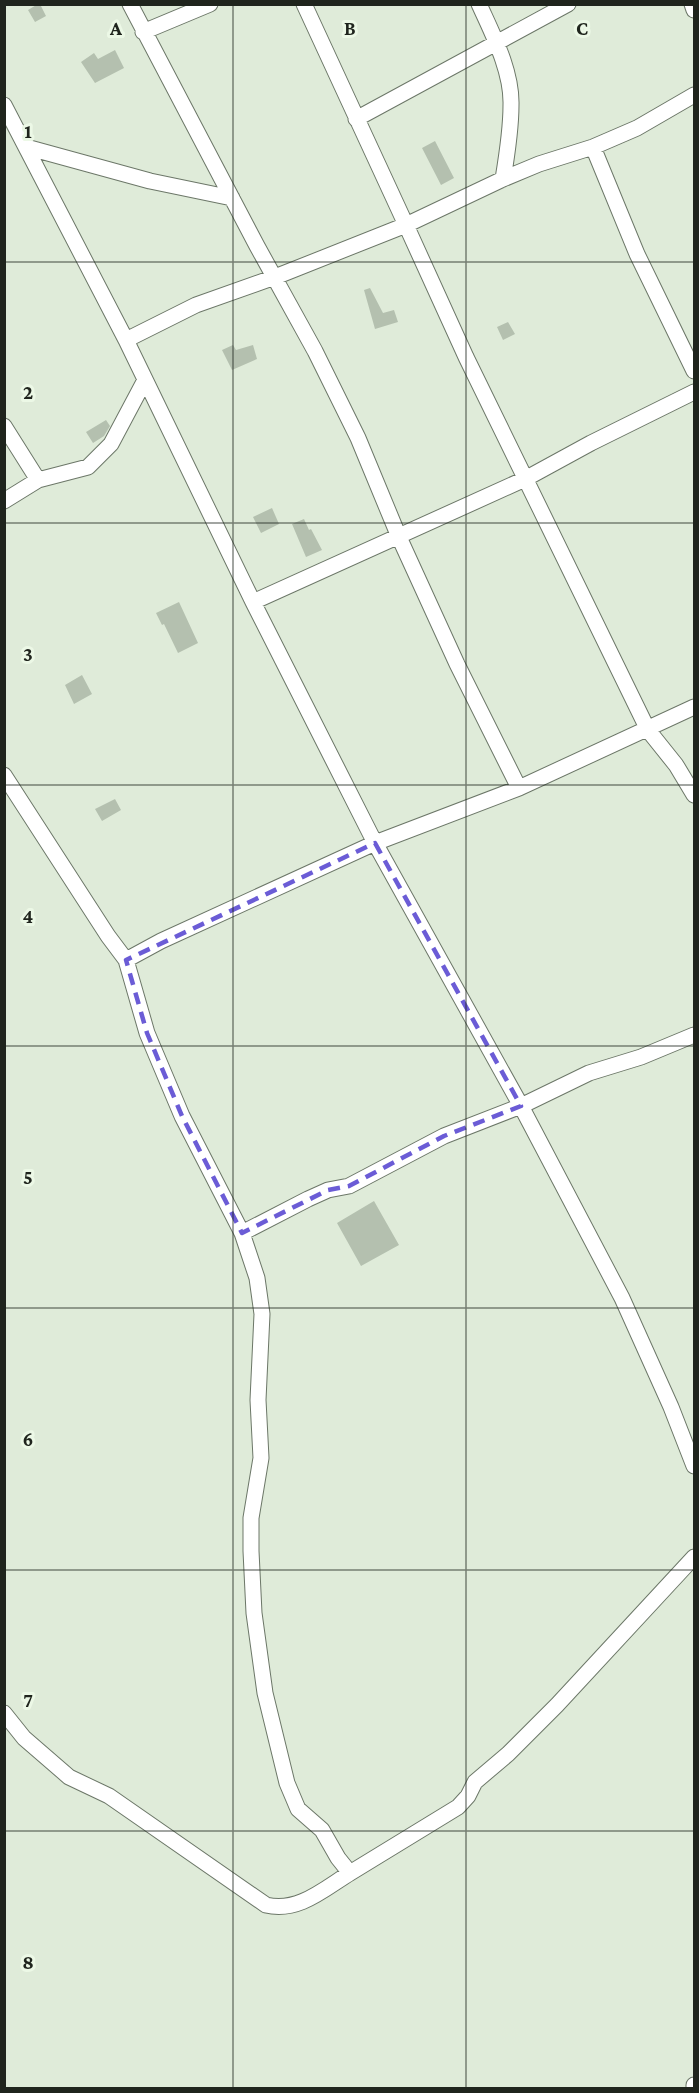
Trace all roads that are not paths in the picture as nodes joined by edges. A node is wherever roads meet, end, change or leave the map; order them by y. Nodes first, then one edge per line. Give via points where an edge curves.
1 (130, 4) edge
2 (210, 4) edge
3 (304, 4) edge
4 (479, 4) edge
5 (568, 4) edge
6 (692, 4) edge
7 (694, 10) edge
8 (143, 32) junction
9 (496, 43) junction
10 (694, 95) edge
11 (4, 105) edge
12 (356, 120) junction
13 (9, 125) edge
14 (26, 147) junction
15 (593, 147) junction
16 (503, 179) junction
17 (232, 198) junction
18 (406, 225) junction
19 (275, 277) junction
20 (126, 340) junction
21 (694, 371) edge
22 (146, 380) junction
23 (694, 392) edge
24 (4, 426) edge
25 (525, 479) junction
26 (38, 480) junction
27 (4, 501) edge
28 (399, 537) junction
29 (253, 602) junction
30 (694, 707) edge
31 (648, 730) junction
32 (4, 775) edge
33 (519, 788) junction
34 (694, 795) edge
35 (375, 843) junction
36 (126, 960) junction
37 (694, 1035) edge
38 (521, 1106) junction
39 (242, 1233) junction
40 (694, 1466) edge
41 (694, 1557) edge
42 (4, 1713) edge
43 (350, 1874) junction

1 - 8 street
2 - 8 street
3 - 12 street
4 - 9 street
5 - 9 street
6 - 7 street
8 - 17 street
9 - 12 street
9 - 16 street via 512,104
10 - 15 street via 638,128
11 - 13 street
12 - 18 street
13 - 14 street
14 - 17 street via 150,181
14 - 20 street
15 - 16 street
15 - 21 street via 637,254
16 - 18 street
17 - 19 street
18 - 19 street
18 - 25 street
19 - 20 street via 196,305
19 - 28 street via 358,438
20 - 22 street
22 - 26 street via 111,444 88,467
22 - 29 street
23 - 25 street
24 - 26 street
25 - 28 street
25 - 31 street
26 - 27 street
28 - 29 street
28 - 33 street
29 - 35 street
30 - 31 street
31 - 33 street
31 - 34 street
32 - 36 street
33 - 35 street
35 - 36 street
35 - 38 street
36 - 39 street via 147,1033 182,1116
37 - 38 street via 641,1057 589,1072
38 - 39 street via 444,1136 349,1186 308,1198
38 - 40 street via 622,1298
39 - 43 street via 257,1278 262,1314 258,1400 261,1458 251,1518 251,1551 254,1613 265,1693 287,1782 298,1809 322,1830
41 - 43 street via 557,1705 475,1782 458,1807
42 - 43 street via 24,1738 69,1777 109,1796 266,1905 279,1908 299,1904

